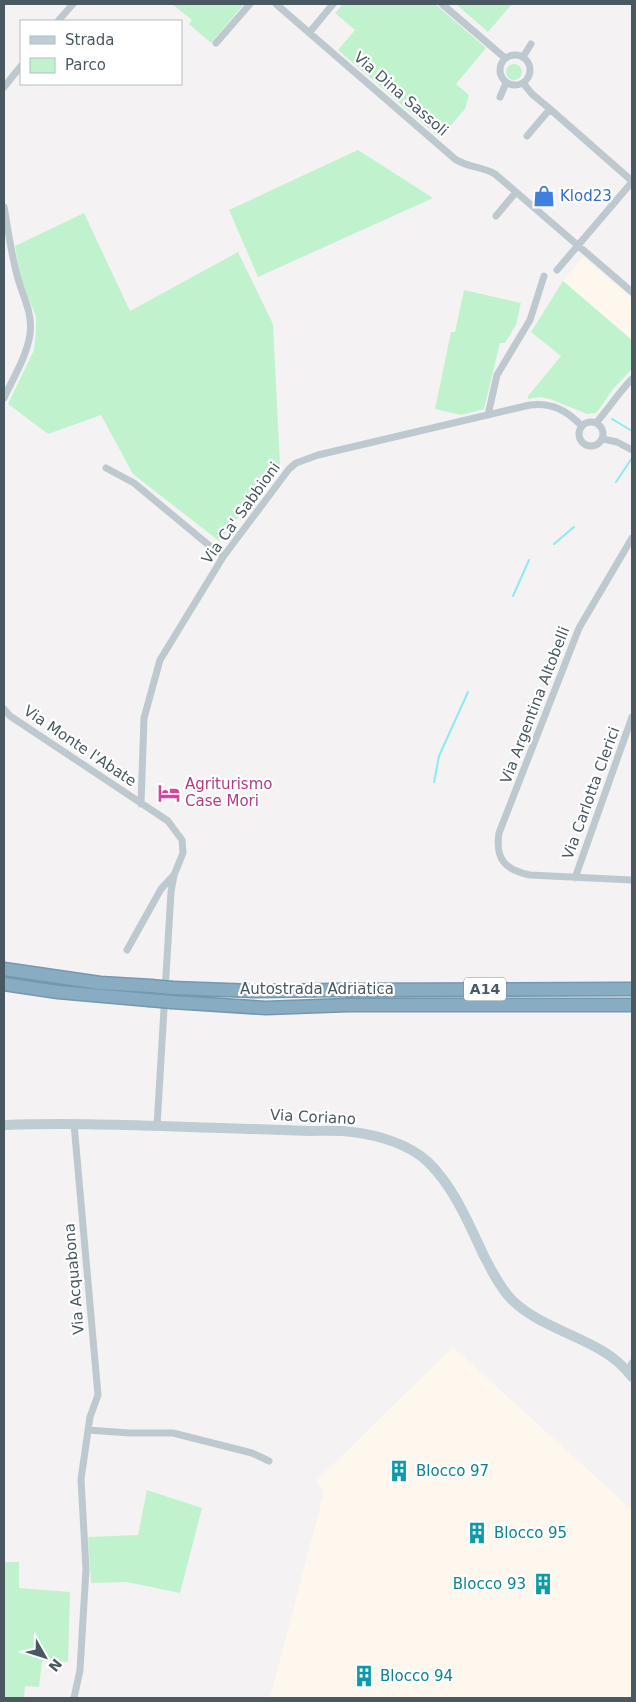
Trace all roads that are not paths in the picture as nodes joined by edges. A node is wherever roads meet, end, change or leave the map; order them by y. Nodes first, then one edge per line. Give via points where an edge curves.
1 (73, 4) edge
2 (250, 4) edge
3 (276, 4) edge
4 (334, 4) edge
5 (442, 4) edge
6 (62, 20) edge
7 (309, 33) junction
8 (216, 43) dead end
9 (531, 44) dead end
10 (505, 58) junction
11 (523, 58) junction
12 (20, 67) edge
13 (506, 83) junction
14 (523, 83) junction
15 (4, 87) edge
16 (500, 98) dead end
17 (550, 109) junction
18 (527, 136) dead end
19 (632, 181) edge
20 (516, 192) junction
21 (4, 207) edge
22 (496, 216) dead end
23 (578, 245) junction
24 (557, 270) dead end
25 (544, 276) dead end
26 (632, 292) edge
27 (632, 379) edge
28 (4, 398) edge
29 (488, 415) junction
30 (596, 423) junction
31 (582, 426) junction
32 (602, 439) junction
33 (632, 450) edge
34 (106, 468) dead end
35 (632, 538) edge
36 (223, 557) junction
37 (4, 709) edge
38 (632, 717) edge
39 (141, 804) junction
40 (174, 875) junction
41 (575, 878) junction
42 (632, 880) edge
43 (127, 950) dead end
44 (4, 969) edge
45 (4, 984) edge
46 (632, 989) edge
47 (632, 1005) edge
48 (74, 1124) junction
49 (4, 1125) edge
50 (156, 1126) junction
51 (631, 1370) edge
52 (88, 1430) junction
53 (269, 1461) dead end
54 (74, 1698) edge

1 - 6 street
2 - 8 street
3 - 7 street, Via Dina Sassoli
4 - 7 street
5 - 10 street
7 - 20 street, Via Dina Sassoli via 455,159 462,164 487,169
9 - 11 street
10 - 11 street via 517,55
10 - 13 street via 500,74
11 - 14 street via 530,67 530,73
12 - 15 street
13 - 14 street
13 - 16 street
14 - 17 street
17 - 18 street
17 - 19 street
19 - 23 street
20 - 22 street
20 - 23 street, Via Dina Sassoli
21 - 28 street via 31,325 25,352
23 - 24 street
23 - 26 street, Via Dina Sassoli
25 - 29 street via 530,320 498,375
27 - 30 street
29 - 31 street, Via Ca' Sabbioni via 540,403 569,413
29 - 36 street, Via Ca' Sabbioni via 296,463
30 - 31 street
30 - 32 street via 602,428
31 - 32 street via 580,437 584,444 597,445
32 - 33 street via 618,442
34 - 36 street via 134,483
35 - 41 street, Via Argentina Altobelli via 579,628 499,833 497,846 500,857 517,872
36 - 39 street, Via Ca' Sabbioni via 160,660 144,718
37 - 39 street, Via Monte l'Abate
38 - 41 street, Via Carlotta Clerici
39 - 40 street, Via Monte l'Abate via 168,822 182,840 183,853
40 - 43 street, Via Monte l'Abate via 161,889
40 - 50 street, Via Monte l'Abate
41 - 42 street, Via Argentina Altobelli
44 - 46 highway, Autostrada Adriatica / A14, bridge via 100,983 255,991
45 - 47 highway, Autostrada Adriatica / A14, bridge via 58,992 266,1008
48 - 49 main road, Via Coriano
48 - 50 main road, Via Coriano
48 - 52 street, Via Acquabona via 98,1395
50 - 51 main road, Via Coriano via 352,1132 412,1150 428,1162 444,1181 495,1278 512,1300 534,1317 595,1346
52 - 53 street via 173,1433 252,1453
52 - 54 street, Via Acquabona via 81,1479 86,1569 80,1670

